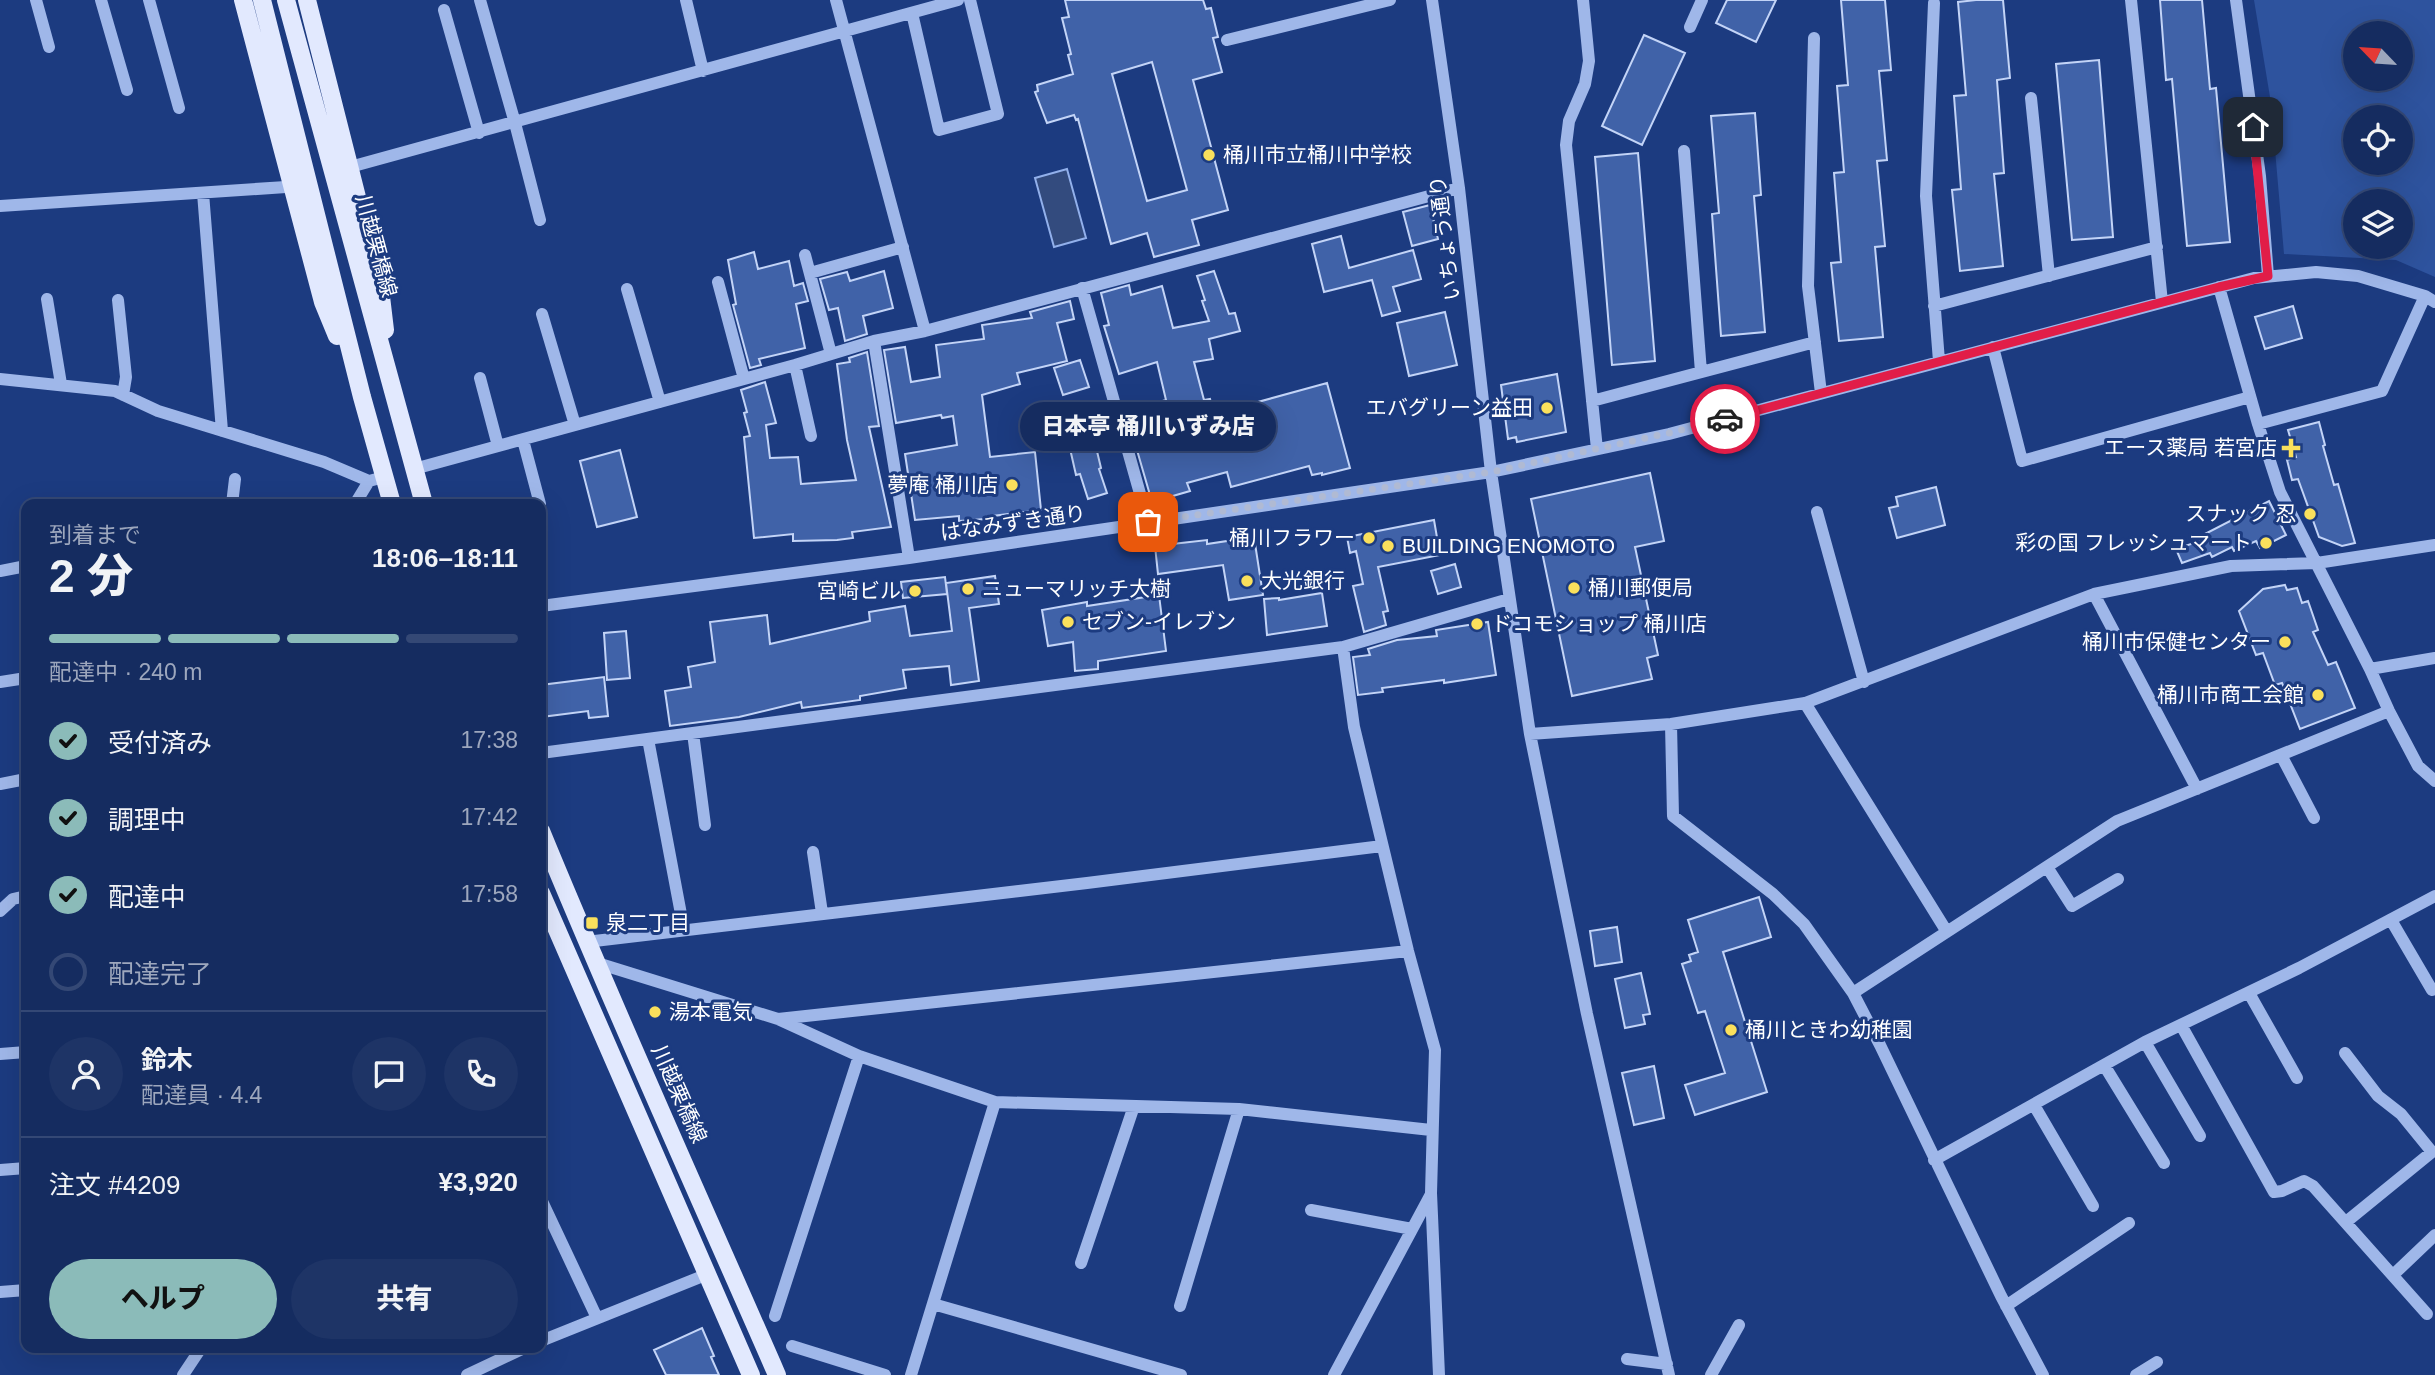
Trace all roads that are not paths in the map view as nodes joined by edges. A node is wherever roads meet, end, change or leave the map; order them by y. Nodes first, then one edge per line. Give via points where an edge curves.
1 (36, 0) edge
2 (101, 0) edge
3 (149, 0) edge
4 (243, 0) edge
5 (262, 0) edge
6 (286, 0) edge
7 (307, 0) edge
8 (480, 0) edge
9 (686, 0) edge
10 (836, 0) edge
11 (958, 0) edge
12 (970, 0) edge
13 (1390, 0) edge
14 (1432, 0) edge
15 (1583, 0) edge
16 (1702, 0) edge
17 (2131, 0) edge
18 (2235, 0) edge
19 (1934, 3) dead end
20 (444, 10) dead end
21 (912, 13) junction
22 (1690, 27) dead end
23 (845, 32) junction
24 (1814, 38) dead end
25 (1227, 40) dead end
26 (49, 47) dead end
27 (703, 71) junction
28 (127, 90) dead end
29 (2031, 98) dead end
30 (179, 108) dead end
31 (516, 123) junction
32 (479, 132) junction
33 (1684, 151) dead end
34 (350, 167) junction
35 (292, 184) junction
36 (1459, 188) junction
37 (203, 193) junction
38 (0, 206) edge
39 (540, 220) dead end
40 (903, 247) junction
41 (2157, 247) junction
42 (805, 254) dead end
43 (810, 274) junction
44 (2049, 276) junction
45 (2268, 276) junction
46 (718, 282) dead end
47 (2219, 287) junction
48 (1082, 288) junction
49 (627, 289) dead end
50 (47, 299) dead end
51 (2430, 299) edge
52 (118, 300) dead end
53 (2162, 302) junction
54 (1934, 306) junction
55 (542, 314) dead end
56 (925, 331) junction
57 (874, 341) junction
58 (1815, 342) junction
59 (1993, 347) junction
60 (831, 354) junction
61 (1938, 362) junction
62 (795, 365) junction
63 (1701, 372) junction
64 (480, 378) dead end
65 (0, 379) edge
66 (744, 379) junction
67 (61, 384) junction
68 (391, 386) junction
69 (1821, 393) junction
70 (123, 395) junction
71 (362, 397) junction
72 (2250, 397) junction
73 (1592, 401) junction
74 (660, 402) junction
75 (2258, 424) junction
76 (575, 425) junction
77 (222, 431) junction
78 (811, 436) dead end
79 (523, 440) junction
80 (498, 446) junction
81 (1597, 449) junction
82 (414, 469) junction
83 (1491, 472) junction
84 (235, 479) dead end
85 (377, 479) junction
86 (233, 499) edge
87 (359, 499) edge
88 (389, 499) edge
89 (423, 499) edge
90 (539, 499) edge
91 (1817, 512) dead end
92 (1148, 522) junction
93 (2435, 545) edge
94 (909, 558) junction
95 (2317, 564) junction
96 (21, 567) edge
97 (0, 571) edge
98 (2094, 594) junction
99 (1509, 599) junction
100 (546, 605) edge
101 (1343, 647) junction
102 (2435, 658) edge
103 (2370, 669) junction
104 (21, 679) edge
105 (0, 682) edge
106 (1864, 682) junction
107 (1805, 703) junction
108 (2389, 711) junction
109 (1671, 724) junction
110 (693, 733) junction
111 (1530, 734) junction
112 (648, 739) junction
113 (546, 751) edge
114 (2281, 755) junction
115 (21, 780) edge
116 (2435, 781) edge
117 (0, 784) edge
118 (2197, 789) junction
119 (2314, 818) dead end
120 (705, 825) dead end
121 (546, 843) edge
122 (1382, 846) junction
123 (813, 852) dead end
124 (2047, 867) junction
125 (2118, 879) dead end
126 (2435, 896) edge
127 (21, 897) edge
128 (546, 904) edge
129 (0, 911) edge
130 (822, 913) junction
131 (2391, 919) junction
132 (684, 930) junction
133 (1947, 932) junction
134 (586, 942) junction
135 (1408, 951) junction
136 (594, 962) junction
137 (2432, 990) dead end
138 (1853, 993) junction
139 (2249, 993) junction
140 (778, 1020) junction
141 (2181, 1026) junction
142 (2145, 1042) junction
143 (21, 1052) edge
144 (2346, 1053) dead end
145 (0, 1054) edge
146 (859, 1056) junction
147 (2104, 1065) junction
148 (2297, 1078) dead end
149 (995, 1102) junction
150 (2034, 1105) junction
151 (1134, 1106) junction
152 (1239, 1109) junction
153 (1431, 1130) junction
154 (2200, 1136) dead end
155 (1934, 1160) junction
156 (2164, 1163) dead end
157 (21, 1168) edge
158 (0, 1170) edge
159 (1431, 1194) junction
160 (2093, 1206) dead end
161 (546, 1210) edge
162 (1311, 1210) dead end
163 (2346, 1222) junction
164 (2129, 1223) dead end
165 (1412, 1229) junction
166 (2435, 1235) edge
167 (1080, 1263) dead end
168 (708, 1274) junction
169 (2393, 1275) junction
170 (21, 1290) edge
171 (0, 1292) edge
172 (933, 1304) junction
173 (1180, 1306) dead end
174 (2006, 1306) junction
175 (2427, 1314) dead end
176 (775, 1316) dead end
177 (597, 1318) junction
178 (1739, 1325) dead end
179 (546, 1339) edge
180 (792, 1346) dead end
181 (198, 1353) edge
182 (513, 1353) edge
183 (1627, 1359) dead end
184 (2157, 1362) dead end
185 (1668, 1370) edge
186 (1339, 1373) edge
187 (183, 1375) edge
188 (467, 1375) edge
189 (751, 1375) edge
190 (777, 1375) edge
191 (885, 1375) edge
192 (911, 1375) edge
193 (1181, 1375) edge
194 (1439, 1375) edge
195 (1711, 1375) edge
196 (2043, 1375) edge
197 (2136, 1375) edge

1 - 26 street
2 - 28 street
3 - 30 street
4 - 35 main road
5 - 71 main road
6 - 68 main road, 川越栗橋線
7 - 34 main road
8 - 31 street
9 - 27 street
10 - 23 street
11 - 21 street
12 - 21 street via 998,114 939,130
13 - 25 street
14 - 36 street, いちょう通り
15 - 73 street via 1589,61 1566,145
16 - 22 street
17 - 41 street
18 - 45 street via 2260,176
19 - 54 street via 1926,196
20 - 32 street
21 - 23 street
23 - 27 street
23 - 40 street
24 - 58 street via 1808,286
27 - 31 street
29 - 44 street
31 - 32 street
31 - 39 street
32 - 34 street
33 - 63 street
34 - 68 main road via 380,288
35 - 37 street
35 - 71 main road via 323,302
36 - 48 street
36 - 83 street, いちょう通り
37 - 38 street
37 - 77 street
40 - 43 street
40 - 56 street
41 - 44 street
41 - 53 street
42 - 43 street
43 - 60 street
44 - 54 street
45 - 47 street, はなみずき通り
45 - 51 street, はなみずき通り via 2316,272 2358,276
46 - 66 street
47 - 53 street, はなみずき通り
47 - 72 street
48 - 56 street
48 - 92 street
49 - 74 street
50 - 67 street
51 - 75 street via 2382,391
52 - 70 street via 126,377
53 - 59 street, はなみずき通り
54 - 61 street
55 - 76 street
56 - 57 street
57 - 60 street
57 - 94 street
58 - 63 street
58 - 69 street
59 - 61 street, はなみずき通り
59 - 72 street via 2022,461
60 - 62 street
61 - 69 street, はなみずき通り
62 - 66 street
62 - 78 street
63 - 73 street
64 - 80 street
65 - 67 street
66 - 74 street
67 - 70 street
68 - 82 main road, 川越栗橋線
69 - 81 street, はなみずき通り
70 - 77 street
71 - 85 main road
72 - 75 street
73 - 81 street
74 - 76 street
75 - 95 street via 2280,492
76 - 79 street
77 - 85 street
79 - 80 street
79 - 90 street
80 - 82 street
81 - 83 street, はなみずき通り
82 - 89 main road, 川越栗橋線
83 - 92 street, はなみずき通り
83 - 99 street, いちょう通り
84 - 86 street
85 - 87 street
85 - 88 main road
91 - 106 street
92 - 94 street, はなみずき通り
93 - 95 street
94 - 100 street, はなみずき通り
95 - 98 street via 2231,566
95 - 103 street
96 - 97 street
98 - 106 street
98 - 118 street
99 - 101 street
99 - 111 street, いちょう通り
101 - 110 street
101 - 122 street via 1354,727
102 - 103 street
103 - 108 street
104 - 105 street
106 - 107 street
107 - 109 street
107 - 133 street
108 - 114 street
108 - 116 street via 2418,766
109 - 111 street
109 - 138 street via 1673,816 1804,924
110 - 112 street
110 - 120 street
111 - 185 street, いちょう通り via 1587,1014
112 - 113 street
112 - 132 street
114 - 118 street
114 - 119 street
115 - 117 street
118 - 124 street via 2117,821
121 - 134 main road, 川越栗橋線
122 - 130 street
122 - 135 street
123 - 130 street
124 - 125 street via 2072,906
124 - 133 street
126 - 131 street
127 - 129 street
128 - 168 main road
130 - 132 street
131 - 137 street
131 - 139 street
132 - 134 street
133 - 138 street
134 - 136 main road, 川越栗橋線
135 - 140 street
135 - 153 street via 1435,1050
136 - 140 street
136 - 190 main road, 川越栗橋線
138 - 155 street
139 - 141 street
139 - 148 street
140 - 146 street
141 - 142 street
141 - 163 street via 2274,1192 2304,1181 2314,1185
142 - 147 street
142 - 154 street
143 - 145 street
144 - 163 street via 2378,1097 2400,1114 2432,1152
146 - 149 street
146 - 176 street
147 - 150 street
147 - 156 street
149 - 151 street
149 - 172 street
150 - 155 street
150 - 160 street
151 - 152 street
151 - 167 street
152 - 153 street
152 - 173 street
153 - 159 street
155 - 174 street
157 - 158 street
159 - 165 street
159 - 194 street
161 - 177 street
162 - 165 street
163 - 169 street
164 - 174 street
165 - 186 street
166 - 169 street
168 - 177 street
168 - 189 main road
169 - 175 street
170 - 171 street
172 - 192 street
172 - 193 street
174 - 196 street
177 - 179 street
178 - 195 street
180 - 191 street
181 - 187 street
182 - 188 street
183 - 185 street
184 - 197 street

